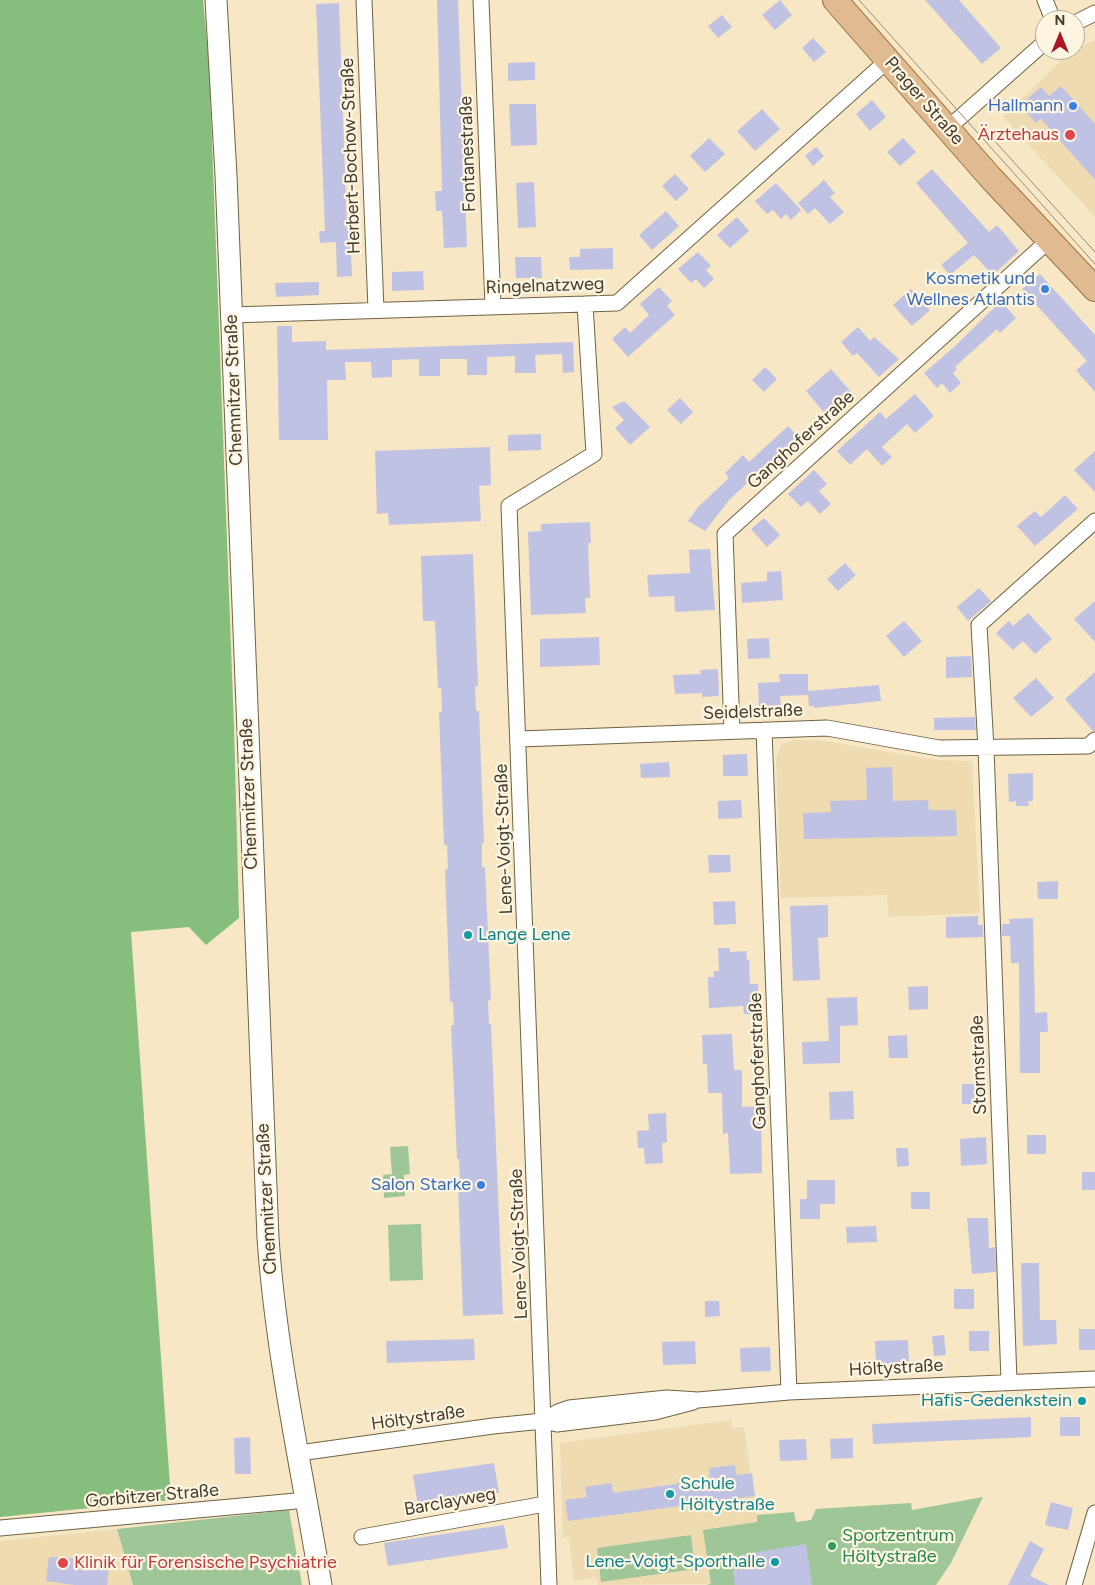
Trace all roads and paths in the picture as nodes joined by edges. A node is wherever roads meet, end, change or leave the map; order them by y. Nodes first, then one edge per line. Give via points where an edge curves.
1 (216, 0) edge
2 (364, 0) edge
3 (481, 0) edge
4 (835, 0) edge
5 (1035, 51) edge
6 (888, 60) junction
7 (948, 129) junction
8 (1048, 241) junction
9 (1095, 288) edge
10 (585, 304) junction
11 (493, 307) junction
12 (376, 310) junction
13 (231, 316) junction
14 (1095, 521) edge
15 (764, 730) junction
16 (732, 731) junction
17 (519, 739) junction
18 (1095, 740) edge
19 (986, 748) junction
20 (1095, 1379) edge
21 (1009, 1381) junction
22 (789, 1392) junction
23 (543, 1421) junction
24 (299, 1453) junction
25 (307, 1500) junction
26 (545, 1504) junction
27 (1095, 1512) edge
28 (0, 1528) edge
29 (362, 1537) dead end
30 (321, 1585) edge
31 (549, 1585) edge
32 (1074, 1585) edge

1 - 13 main road, Chemnitzer Straße
2 - 12 street, Herbert-Bochow-Straße
3 - 11 street, Fontanestraße
4 - 6 main road, Prager Straße
5 - 7 street
6 - 7 main road, Prager Straße
6 - 10 street, Ringelnatzweg via 617,302
7 - 8 main road, Prager Straße
8 - 9 main road, Prager Straße
8 - 16 street, Ganghoferstraße via 725,534
10 - 11 street, Ringelnatzweg
10 - 17 street, Lene-Voigt-Straße via 594,454 509,506
11 - 12 street, Ringelnatzweg
12 - 13 street, Ringelnatzweg
13 - 24 main road, Chemnitzer Straße via 268,1238 270,1271
14 - 19 street, Stormstraße via 979,625
15 - 16 street, Seidelstraße
15 - 19 street, Seidelstraße via 827,728 939,748
15 - 22 street, Ganghoferstraße
16 - 17 street, Seidelstraße
17 - 23 street, Lene-Voigt-Straße
18 - 19 street, Seidelstraße via 1088,746
19 - 21 street, Stormstraße
20 - 21 street, Höltystraße
21 - 22 street, Höltystraße
22 - 23 street, Höltystraße via 698,1400 686,1406 655,1412 557,1424
23 - 24 street, Höltystraße
23 - 26 street
24 - 25 main road, Chemnitzer Straße
25 - 28 street, Gorbitzer Straße
25 - 30 main road, Chemnitzer Straße
26 - 29 street, Barclayweg
26 - 31 street
27 - 32 street

